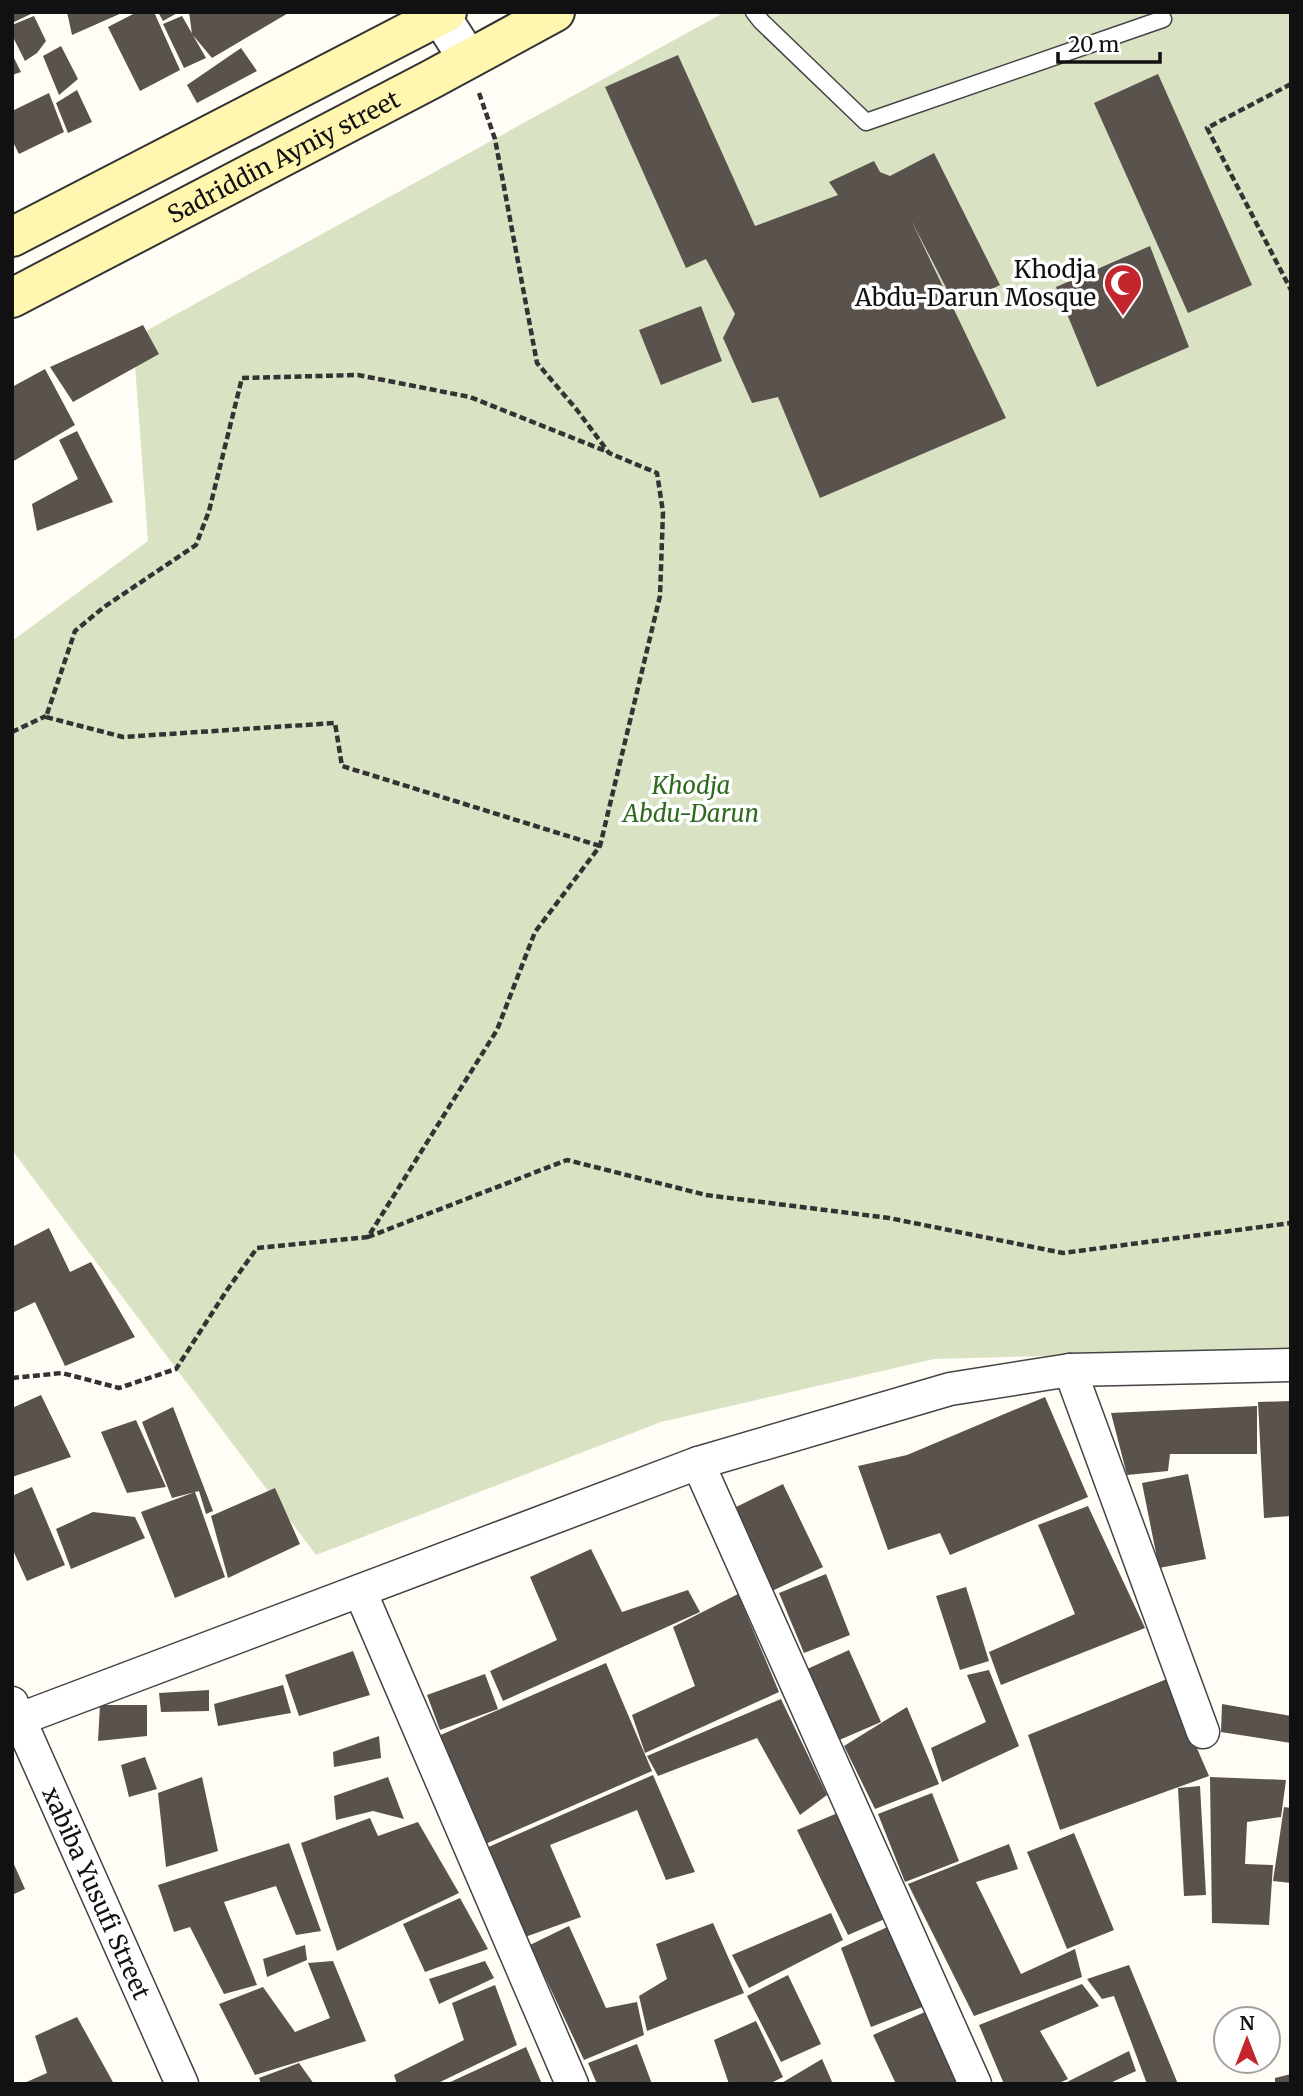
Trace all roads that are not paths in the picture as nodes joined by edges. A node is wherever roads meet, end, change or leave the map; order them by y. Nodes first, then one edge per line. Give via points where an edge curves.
1 (555, 12) edge
2 (754, 12) edge
3 (442, 14) edge
4 (1163, 19) dead end
5 (468, 59) junction
6 (12, 237) edge
7 (12, 298) edge
8 (1291, 1364) edge
9 (1070, 1370) junction
10 (698, 1463) junction
11 (360, 1591) junction
12 (15, 1715) edge
13 (1203, 1732) dead end
14 (182, 2084) edge
15 (572, 2084) edge
16 (975, 2084) edge

1 - 5 main road, Sadriddin Ayniy street
2 - 4 lane via 866,122
3 - 5 street
3 - 6 main road, Sadriddin Ayniy street
5 - 7 main road, Sadriddin Ayniy street
8 - 9 street
9 - 10 street via 950,1389
9 - 13 street
10 - 11 street
10 - 16 street
11 - 12 street
11 - 15 street
12 - 14 street, xabiba Yusufi Street

